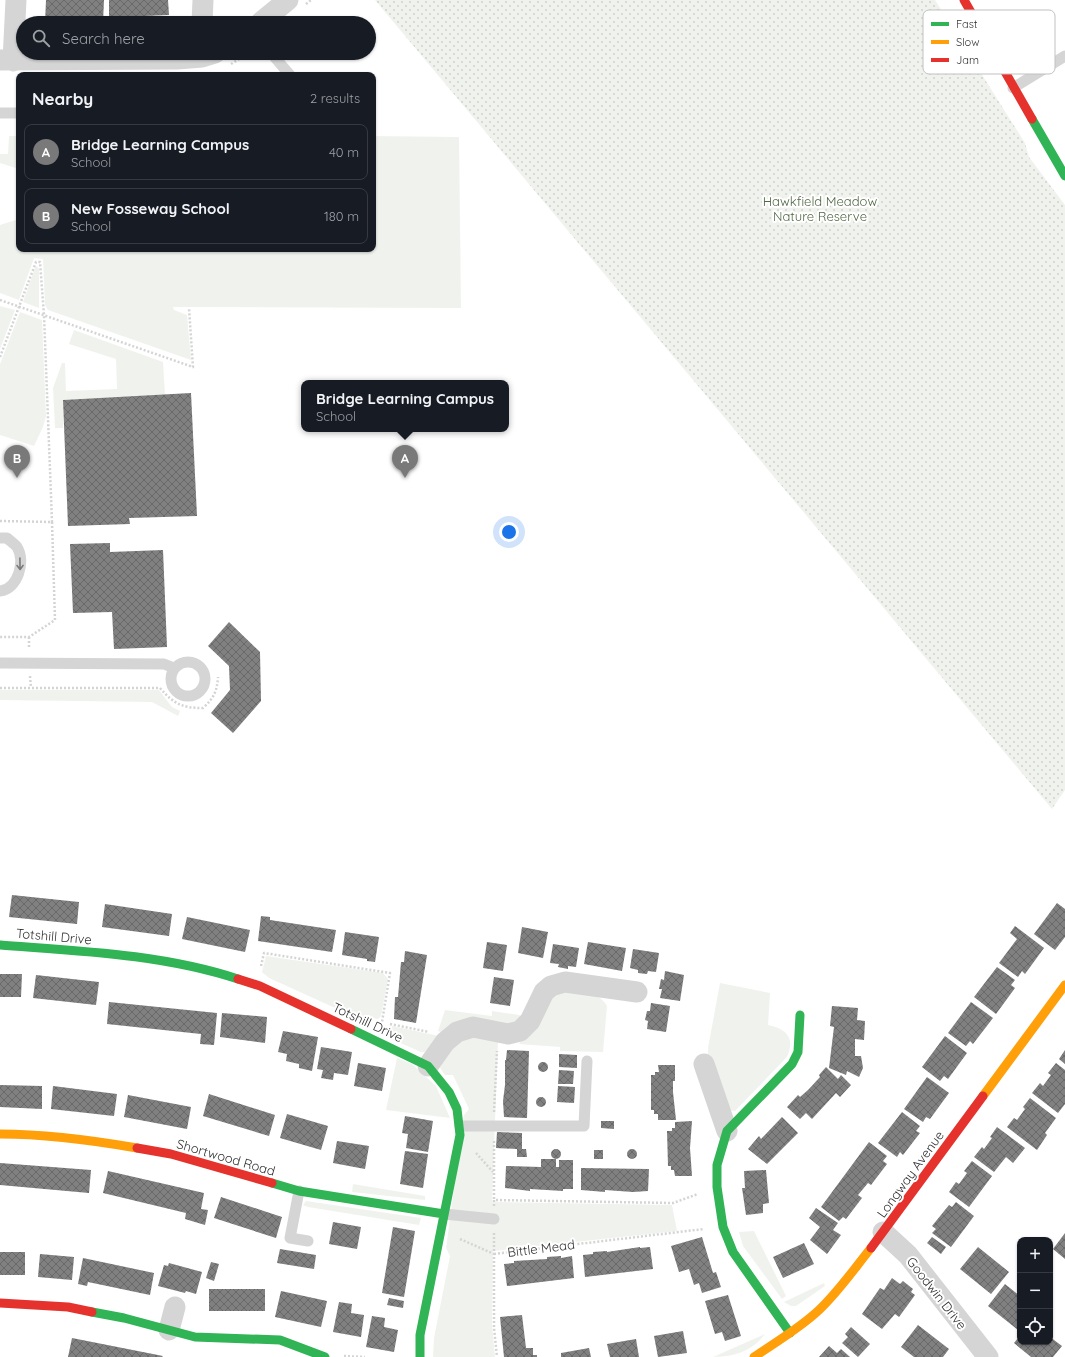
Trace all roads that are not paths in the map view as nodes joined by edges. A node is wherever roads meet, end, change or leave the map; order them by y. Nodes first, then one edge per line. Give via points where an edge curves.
1 (16, 0) edge
2 (203, 0) edge
3 (288, 0) edge
4 (964, 0) edge
5 (970, 10) edge
6 (202, 16) edge
7 (269, 16) edge
8 (6, 60) edge
9 (16, 60) edge
10 (277, 60) edge
11 (287, 72) edge
12 (1006, 74) edge
13 (1036, 74) edge
14 (1013, 88) junction
15 (0, 112) edge
16 (16, 112) edge
17 (1065, 176) edge
18 (0, 538) edge
19 (0, 592) edge
20 (0, 663) edge
21 (174, 668) dead end
22 (0, 945) edge
23 (1065, 985) edge
24 (638, 992) dead end
25 (800, 1015) dead end
26 (587, 1061) dead end
27 (704, 1064) dead end
28 (428, 1066) junction
29 (460, 1126) junction
30 (727, 1131) junction
31 (0, 1134) edge
32 (299, 1191) junction
33 (444, 1214) junction
34 (494, 1219) road end
35 (883, 1232) junction
36 (308, 1241) dead end
37 (0, 1303) edge
38 (175, 1307) dead end
39 (169, 1330) junction
40 (790, 1333) junction
41 (325, 1357) edge
42 (420, 1357) edge
43 (754, 1357) edge
44 (988, 1357) edge

1 - 8 street
2 - 6 street
3 - 7 street
4 - 5 street
8 - 9 street
10 - 11 lane
12 - 14 street
13 - 14 lane
14 - 17 street
15 - 16 lane
18 -> 19 lane via 7,538 17,547 21,560 20,572 13,583
20 - 21 lane via 164,664
22 - 28 street, Totshill Drive via 135,957 213,972 256,985
23 - 35 street, Longway Avenue
24 - 28 street via 565,982 551,986 544,992 530,1021 520,1031 508,1034 473,1027 457,1032
25 - 30 street via 798,1052 792,1064
26 - 29 lane via 584,1126
27 - 30 street
28 - 29 street, Totshill Drive via 449,1092
29 - 33 street, Totshill Drive
30 - 40 street via 717,1165 717,1187 723,1227 733,1252
31 - 32 street, Shortwood Road via 38,1134 92,1140 171,1154
32 - 33 street, Shortwood Road
32 - 36 lane via 290,1238
33 - 34 lane
33 - 42 street, Totshill Drive via 420,1336
35 - 40 street, Longway Avenue via 819,1310
35 - 44 street, Goodwin Drive via 908,1255
37 - 39 street via 68,1307
38 - 39 street
39 - 41 street via 196,1337 280,1340
40 - 43 street, Longway Avenue

